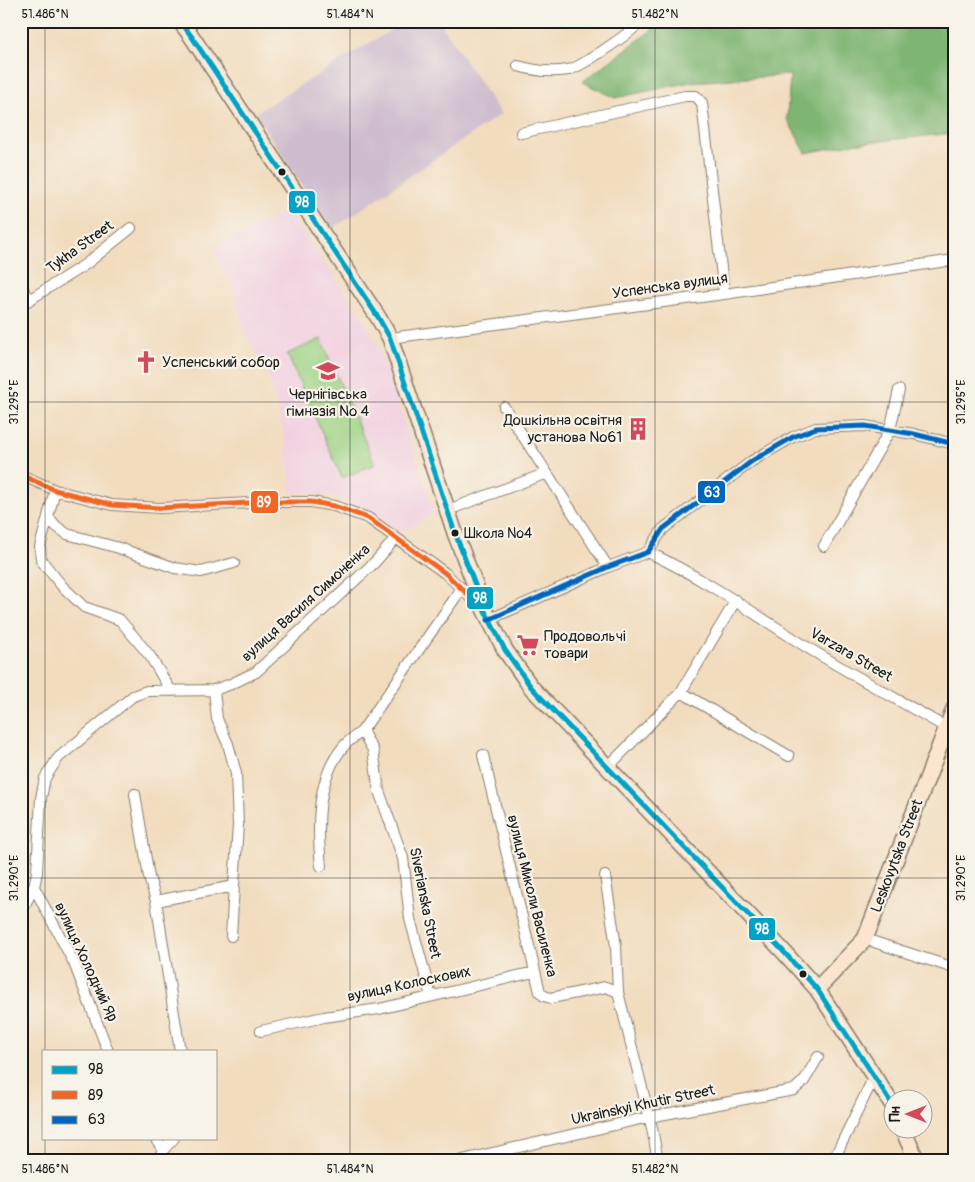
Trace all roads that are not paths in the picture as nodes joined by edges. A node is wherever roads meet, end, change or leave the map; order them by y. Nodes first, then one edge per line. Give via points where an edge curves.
1 (641, 21) edge
2 (186, 23) edge
3 (518, 66) dead end
4 (521, 133) dead end
5 (131, 228) dead end
6 (954, 260) edge
7 (21, 284) edge
8 (724, 294) junction
9 (24, 303) edge
10 (390, 338) junction
11 (899, 390) dead end
12 (504, 407) dead end
13 (890, 430) junction
14 (954, 444) edge
15 (547, 473) junction
16 (21, 475) edge
17 (55, 490) junction
18 (448, 510) junction
19 (48, 517) junction
20 (396, 538) junction
21 (824, 546) dead end
22 (648, 552) junction
23 (234, 563) dead end
24 (608, 567) junction
25 (462, 588) junction
26 (736, 600) junction
27 (486, 615) junction
28 (172, 690) junction
29 (214, 690) junction
30 (681, 692) junction
31 (954, 710) edge
32 (950, 730) edge
33 (362, 731) junction
34 (483, 755) dead end
35 (789, 756) dead end
36 (607, 768) junction
37 (135, 794) dead end
38 (321, 866) dead end
39 (606, 876) dead end
40 (234, 886) junction
41 (34, 887) junction
42 (156, 901) junction
43 (21, 912) edge
44 (231, 936) dead end
45 (865, 939) junction
46 (954, 968) edge
47 (534, 972) junction
48 (817, 989) junction
49 (618, 992) junction
50 (431, 996) junction
51 (261, 1031) dead end
52 (108, 1050) edge
53 (180, 1050) edge
54 (818, 1057) dead end
55 (874, 1078) junction
56 (882, 1090) edge
57 (649, 1117) junction
58 (156, 1140) edge
59 (172, 1140) edge
60 (908, 1140) edge
61 (163, 1150) junction
62 (158, 1161) edge
63 (458, 1161) edge
64 (658, 1161) edge
65 (834, 1161) edge
66 (917, 1161) edge

1 - 3 street via 614,43 570,70 538,72
2 - 10 main road
4 - 8 street via 696,96 702,103
5 - 9 street, Tykha Street via 86,264
6 - 8 street, Успенська вулиця
7 - 9 street
8 - 10 street, Успенська вулиця
10 - 18 main road
11 - 13 street
12 - 15 street
13 - 14 street
13 - 21 street
13 - 22 street via 866,426 816,428 793,437 752,461 663,528
15 - 18 street
15 - 24 street
16 - 17 street
17 - 19 street
17 - 20 street via 112,505 160,508 312,502 368,518
18 - 27 main road
19 - 23 street via 67,534 120,548 175,568 201,572
19 - 28 street via 40,547 41,560 84,607 120,620 150,656
20 - 25 street via 446,572
20 - 29 street, вулиця Василя Симоненка via 375,562 256,672
22 - 24 street
22 - 26 street, Varzara Street
24 - 27 street
25 - 27 street
25 - 33 street
26 - 30 street
26 - 32 street, Varzara Street via 806,646
27 - 36 main road via 531,688
28 - 29 street, вулиця Василя Симоненка
28 - 41 street, вулиця Василя Симоненка via 133,696 58,758 45,778 41,798
29 - 40 street via 217,719 236,773 238,825
30 - 35 street
30 - 36 street
31 - 32 main road, Leskovytska Street
32 - 45 main road, Leskovytska Street
33 - 38 street via 344,745 324,784 320,814
33 - 50 street, Siverianska Street via 373,750 380,791 403,858 410,919
34 - 47 street, вулиця Миколи Василенка
36 - 48 main road
37 - 42 street
39 - 49 street via 616,946
40 - 42 street
40 - 44 street
41 - 43 street, вулиця Василя Симоненка
41 - 52 street, вулиця Холодний Яр via 74,963
42 - 53 street
45 - 46 street
45 - 48 main road, Leskovytska Street
47 - 49 street, вулиця Миколи Василенка via 540,992 551,998 606,987
47 - 50 street, вулиця Колоскових
48 - 55 main road
49 - 57 street
50 - 51 street, вулиця Колоскових
54 - 57 street, Ukrainskyi Khutir Street via 804,1081 794,1090
55 - 56 main road
55 - 65 street
57 - 63 street, Ukrainskyi Khutir Street
57 - 64 street
58 - 61 street
59 - 61 street
60 - 66 main road
61 - 62 street

